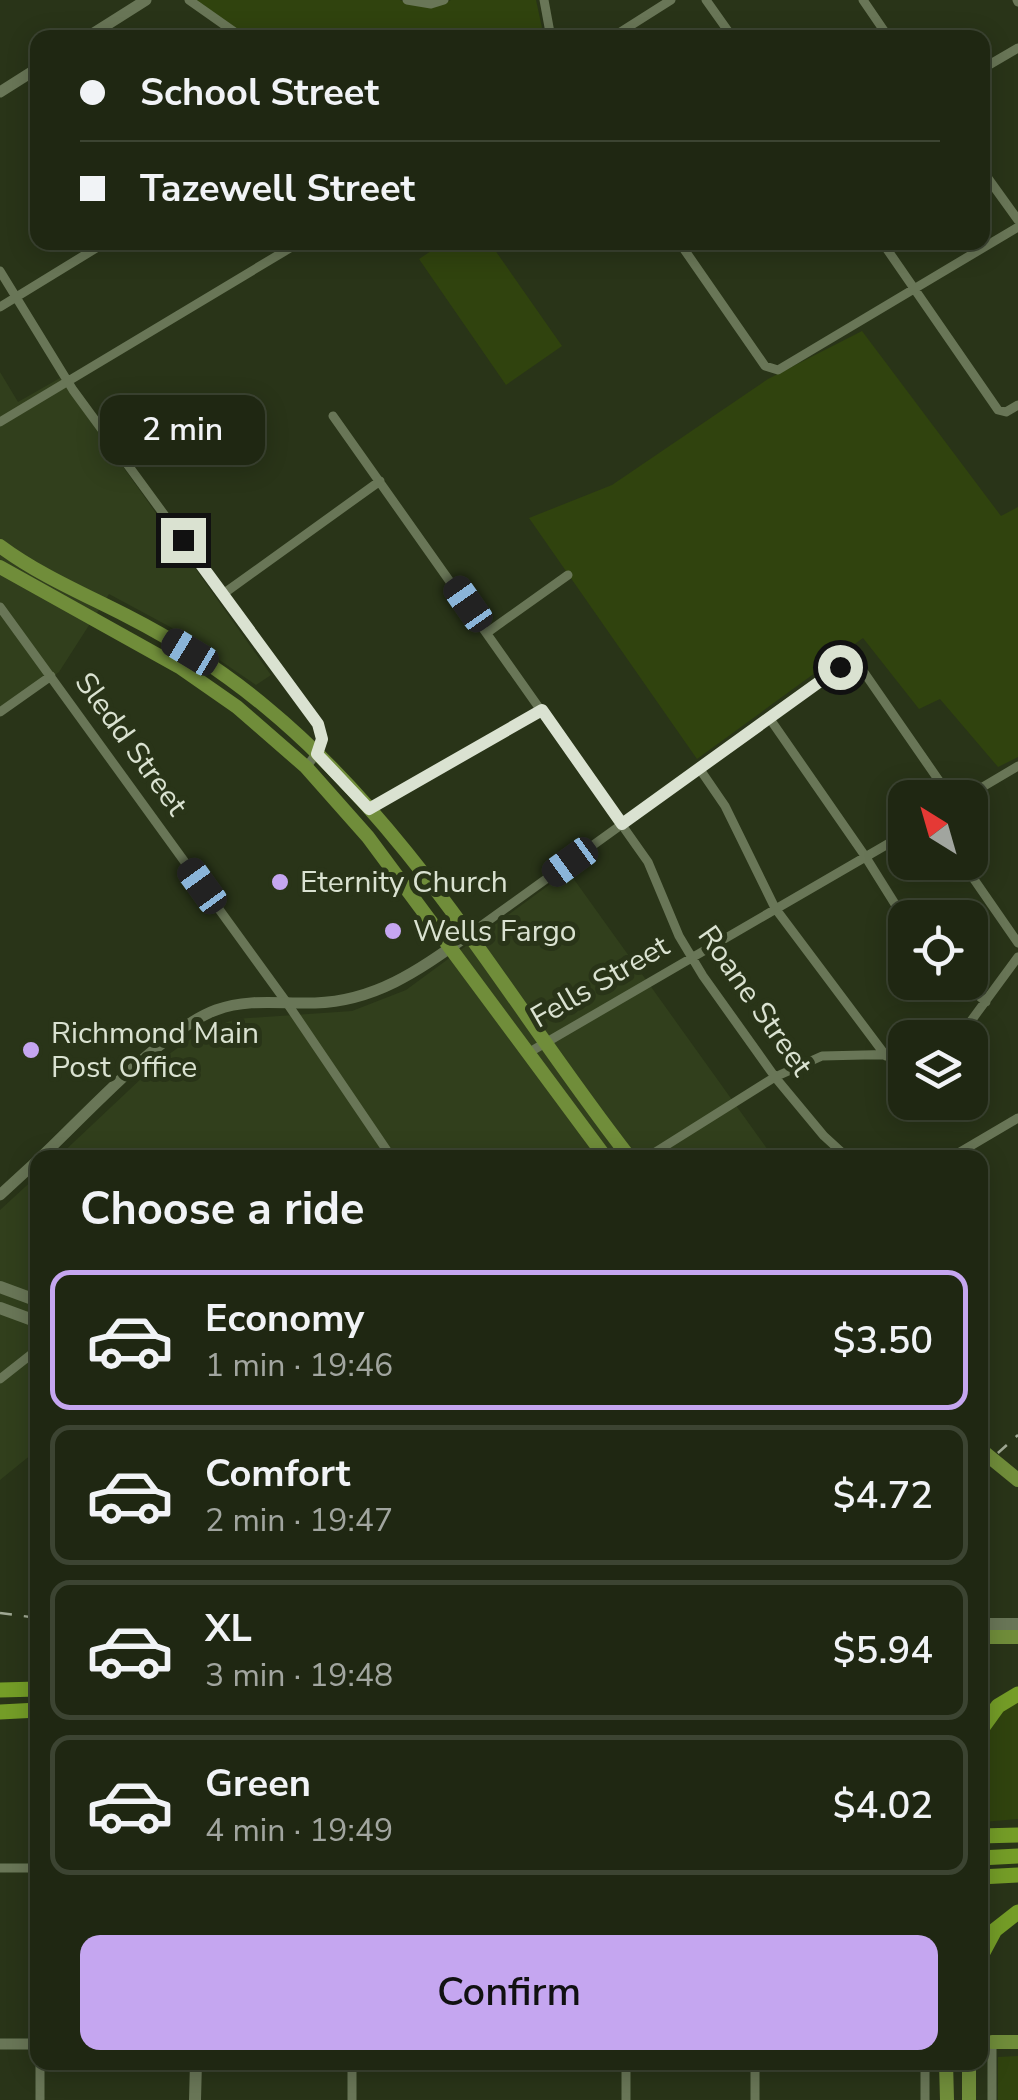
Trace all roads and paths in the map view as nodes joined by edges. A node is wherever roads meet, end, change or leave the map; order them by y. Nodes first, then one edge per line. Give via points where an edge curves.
1 (146, 0) edge
2 (190, 0) edge
3 (407, 0) edge
4 (444, 0) edge
5 (544, 0) edge
6 (672, 0) edge
7 (706, 0) edge
8 (862, 0) edge
9 (99, 30) edge
10 (232, 30) edge
11 (550, 30) edge
12 (624, 30) edge
13 (727, 30) edge
14 (883, 30) edge
15 (1018, 48) edge
16 (990, 65) edge
17 (30, 73) edge
18 (0, 92) edge
19 (990, 182) edge
20 (1018, 224) edge
21 (990, 242) edge
22 (93, 250) edge
23 (287, 250) edge
24 (688, 250) edge
25 (887, 250) edge
26 (977, 250) edge
27 (0, 271) edge
28 (914, 290) junction
29 (16, 297) junction
30 (0, 307) edge
31 (68, 381) junction
32 (1018, 405) edge
33 (334, 416) dead end
34 (0, 422) edge
35 (380, 481) junction
36 (1, 550) edge
37 (0, 567) edge
38 (568, 575) dead end
39 (223, 594) junction
40 (0, 607) edge
41 (488, 632) junction
42 (51, 676) junction
43 (542, 710) junction
44 (0, 712) edge
45 (770, 719) junction
46 (317, 754) junction
47 (1018, 766) edge
48 (306, 768) junction
49 (699, 768) junction
50 (938, 780) edge
51 (988, 784) edge
52 (369, 809) junction
53 (622, 824) junction
54 (888, 844) edge
55 (866, 856) junction
56 (974, 880) edge
57 (893, 900) edge
58 (775, 908) junction
59 (467, 936) junction
60 (1018, 944) edge
61 (450, 948) junction
62 (691, 957) junction
63 (1018, 957) edge
64 (984, 1000) edge
65 (986, 1002) junction
66 (287, 1003) junction
67 (972, 1020) edge
68 (544, 1044) junction
69 (528, 1053) junction
70 (886, 1056) joint
71 (774, 1077) junction
72 (1018, 1118) edge
73 (49, 1150) edge
74 (387, 1150) edge
75 (600, 1150) edge
76 (624, 1150) edge
77 (659, 1150) edge
78 (839, 1150) edge
79 (964, 1150) edge
80 (30, 1167) edge
81 (0, 1195) edge
82 (0, 1287) edge
83 (30, 1298) edge
84 (0, 1308) edge
85 (30, 1319) edge
86 (30, 1355) edge
87 (0, 1379) edge
88 (988, 1456) edge
89 (1018, 1480) edge
90 (988, 1624) edge
91 (1018, 1624) edge
92 (988, 1637) edge
93 (1018, 1637) edge
94 (30, 1689) edge
95 (0, 1690) edge
96 (1018, 1694) edge
97 (30, 1710) edge
98 (0, 1712) edge
99 (988, 1719) edge
100 (1015, 1834) edge
101 (988, 1836) edge
102 (1018, 1856) edge
103 (988, 1858) edge
104 (0, 1868) edge
105 (30, 1868) edge
106 (1018, 1876) edge
107 (988, 1877) edge
108 (1018, 1912) edge
109 (988, 1943) edge
110 (988, 2042) edge
111 (1018, 2042) edge
112 (0, 2044) edge
113 (30, 2044) edge
114 (988, 2061) edge
115 (40, 2070) edge
116 (196, 2070) edge
117 (352, 2070) edge
118 (626, 2070) edge
119 (755, 2070) edge
120 (925, 2070) edge
121 (946, 2070) edge
122 (969, 2070) edge
123 (40, 2100) edge
124 (195, 2100) edge
125 (352, 2100) edge
126 (626, 2100) edge
127 (755, 2100) edge
128 (926, 2100) edge
129 (946, 2100) edge
130 (970, 2100) edge
131 (992, 2100) edge

1 - 9 street
2 - 10 street
3 - 4 street
5 - 11 street
6 - 12 street
7 - 13 street
8 - 14 street
15 - 16 street
17 - 18 street
19 - 20 street
20 - 21 street
22 - 29 street
23 - 31 street
24 - 28 street via 766,366 778,370
25 - 28 street
26 - 28 street
27 - 29 street
28 - 32 street via 998,410
29 - 30 street
29 - 31 street
31 - 34 street
31 - 39 street
33 - 35 street, Roane Street
35 - 39 street
35 - 41 street, Roane Street
36 - 46 main road via 190,652
37 - 48 main road via 181,668
38 - 41 street
39 - 46 street via 320,729
40 - 42 street, Sledd Street
41 - 43 street, Roane Street
42 - 44 street
42 - 66 street, Sledd Street
43 - 52 street
43 - 53 street, Roane Street
45 - 49 street
45 - 50 street via 850,664 860,668
45 - 55 street
46 - 48 street
46 - 52 main road
47 - 51 street
48 - 61 main road via 359,826
49 - 53 street
49 - 58 street
52 - 59 main road
53 - 59 street
53 - 62 street, Roane Street via 653,872
54 - 55 street, Fells Street
55 - 57 street
55 - 58 street, Fells Street
56 - 60 street
58 - 62 street, Fells Street
58 - 70 street
59 - 61 street
59 - 68 main road
61 - 66 street via 406,979 369,994
61 - 69 main road
62 - 68 street, Fells Street
62 - 71 street, Roane Street
63 - 65 street
64 - 65 street
65 - 67 street
66 - 73 street via 238,1004 194,1020
66 - 74 street, Sledd Street
68 - 69 street, Fells Street
68 - 76 main road
69 - 75 main road
70 - 71 street via 822,1056
71 - 77 street
71 - 78 street, Roane Street
72 - 79 street
80 - 81 street
82 - 83 main road
84 - 85 main road
86 - 87 street
88 - 89 main road
90 - 91 main road
92 - 93 main road
94 - 95 highway
96 - 99 highway
97 - 98 highway
100 - 101 highway
102 - 103 highway
104 - 105 street
106 - 107 highway
108 - 109 highway
110 - 111 main road
112 - 113 street
114 - 131 street
115 - 123 street
116 - 124 main road
117 - 125 street
118 - 126 street
119 - 127 street
120 - 128 street
121 - 129 main road
122 - 130 main road

